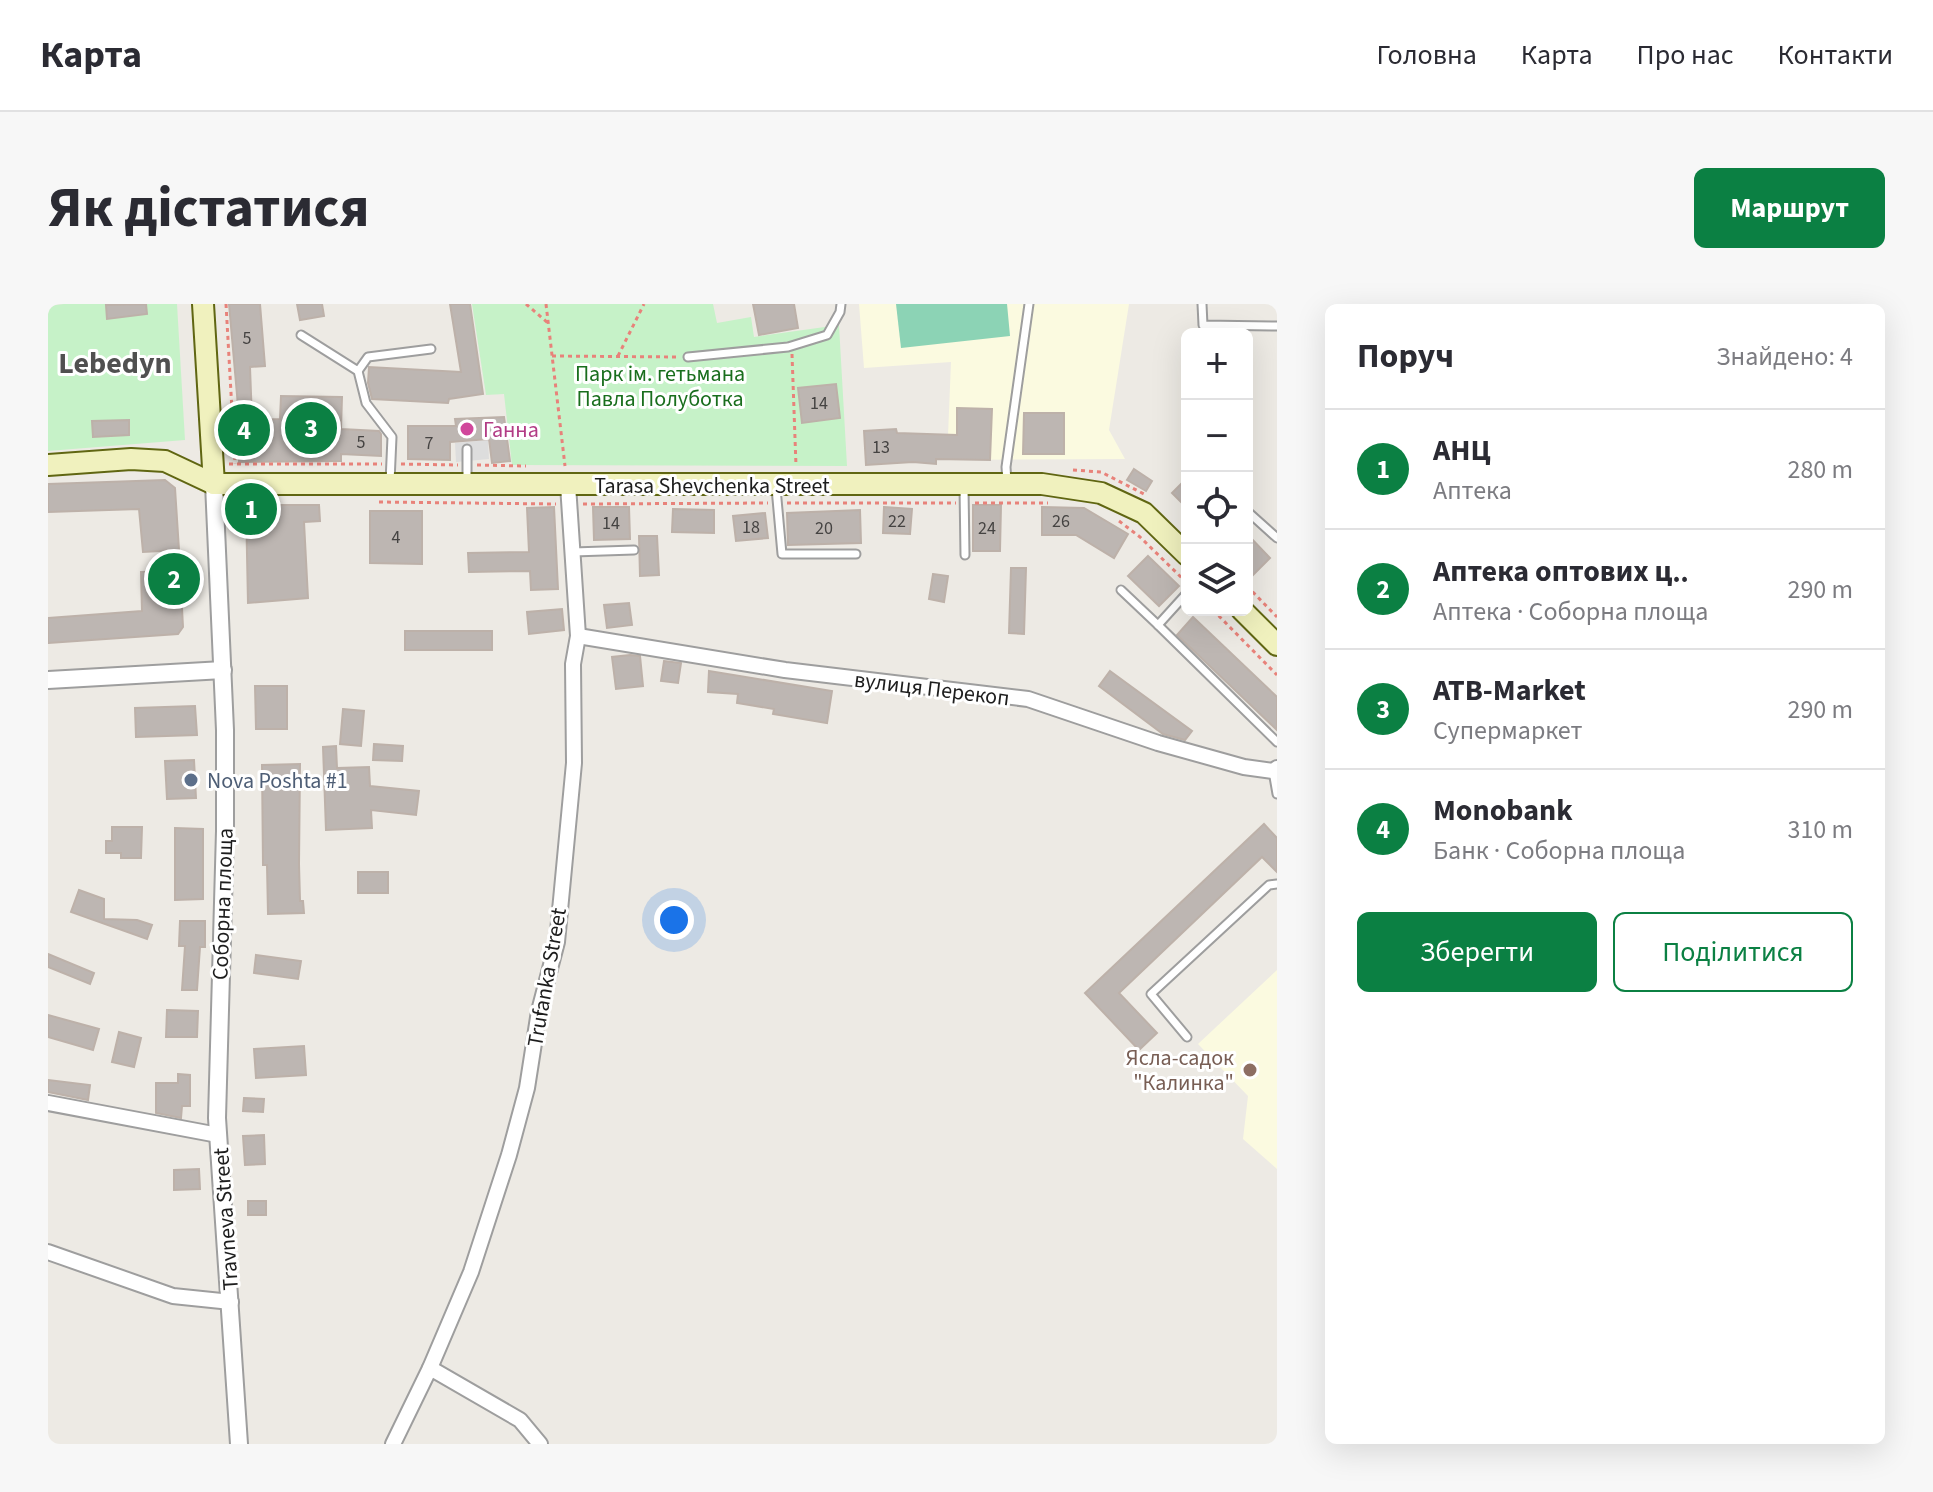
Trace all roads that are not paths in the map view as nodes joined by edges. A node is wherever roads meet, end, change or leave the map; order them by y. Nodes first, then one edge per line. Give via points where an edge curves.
1 (203, 304) edge
2 (841, 304) edge
3 (1029, 304) edge
4 (1202, 304) edge
5 (1277, 326) edge
6 (301, 335) dead end
7 (431, 349) dead end
8 (688, 357) road end
9 (358, 371) junction
10 (467, 449) dead end
11 (48, 465) edge
12 (214, 484) junction
13 (1007, 484) junction
14 (389, 485) junction
15 (467, 485) junction
16 (568, 485) junction
17 (776, 494) junction
18 (964, 494) junction
19 (1253, 516) edge
20 (1277, 538) edge
21 (1181, 549) edge
22 (634, 550) dead end
23 (573, 552) junction
24 (856, 554) dead end
25 (965, 555) dead end
26 (1121, 590) dead end
27 (1181, 600) edge
28 (1248, 616) edge
29 (1158, 625) junction
30 (578, 636) junction
31 (1277, 645) edge
32 (223, 670) junction
33 (48, 680) edge
34 (1277, 742) edge
35 (1275, 770) edge
36 (1277, 794) edge
37 (1277, 884) edge
38 (219, 994) joint
39 (1187, 1037) dead end
40 (48, 1103) edge
41 (218, 1135) junction
42 (48, 1252) edge
43 (231, 1302) junction
44 (430, 1368) junction
45 (239, 1444) edge
46 (393, 1444) edge
47 (540, 1444) edge

1 - 12 main road, Соборна площа
2 - 8 lane via 827,335 792,346
3 - 13 lane
4 - 5 lane via 1203,325
6 - 9 lane
7 - 9 lane via 368,357
9 - 14 lane via 366,403 392,437
10 - 15 lane
11 - 12 main road via 165,461
12 - 14 main road, Tarasa Shevchenka Street
12 - 32 street, Соборна площа
13 - 18 main road, Tarasa Shevchenka Street
13 - 21 main road, Tarasa Shevchenka Street via 1101,493 1144,513
14 - 15 main road, Tarasa Shevchenka Street
15 - 16 main road, Tarasa Shevchenka Street
16 - 17 main road, Tarasa Shevchenka Street
16 - 23 street, Trufanka Street
17 - 18 main road, Tarasa Shevchenka Street
17 - 24 lane via 782,554
18 - 25 lane
19 - 20 lane
22 - 23 lane
23 - 30 street, Trufanka Street
26 - 29 lane
27 - 29 lane
28 - 31 main road
29 - 34 lane
30 - 35 street, вулиця Перекоп via 785,670 1028,699 1158,743 1244,767
30 - 44 street, Trufanka Street via 573,664 574,763 557,942 509,1155 471,1272
32 - 33 street
32 - 38 street, Соборна площа
35 - 36 lane
37 - 39 lane via 1269,885 1151,994
38 - 41 street, Travneva Street
40 - 41 street
41 - 43 street, Travneva Street
42 - 43 street via 173,1296
43 - 45 street, Travneva Street
44 - 46 street, Trufanka Street
44 - 47 street via 520,1420

